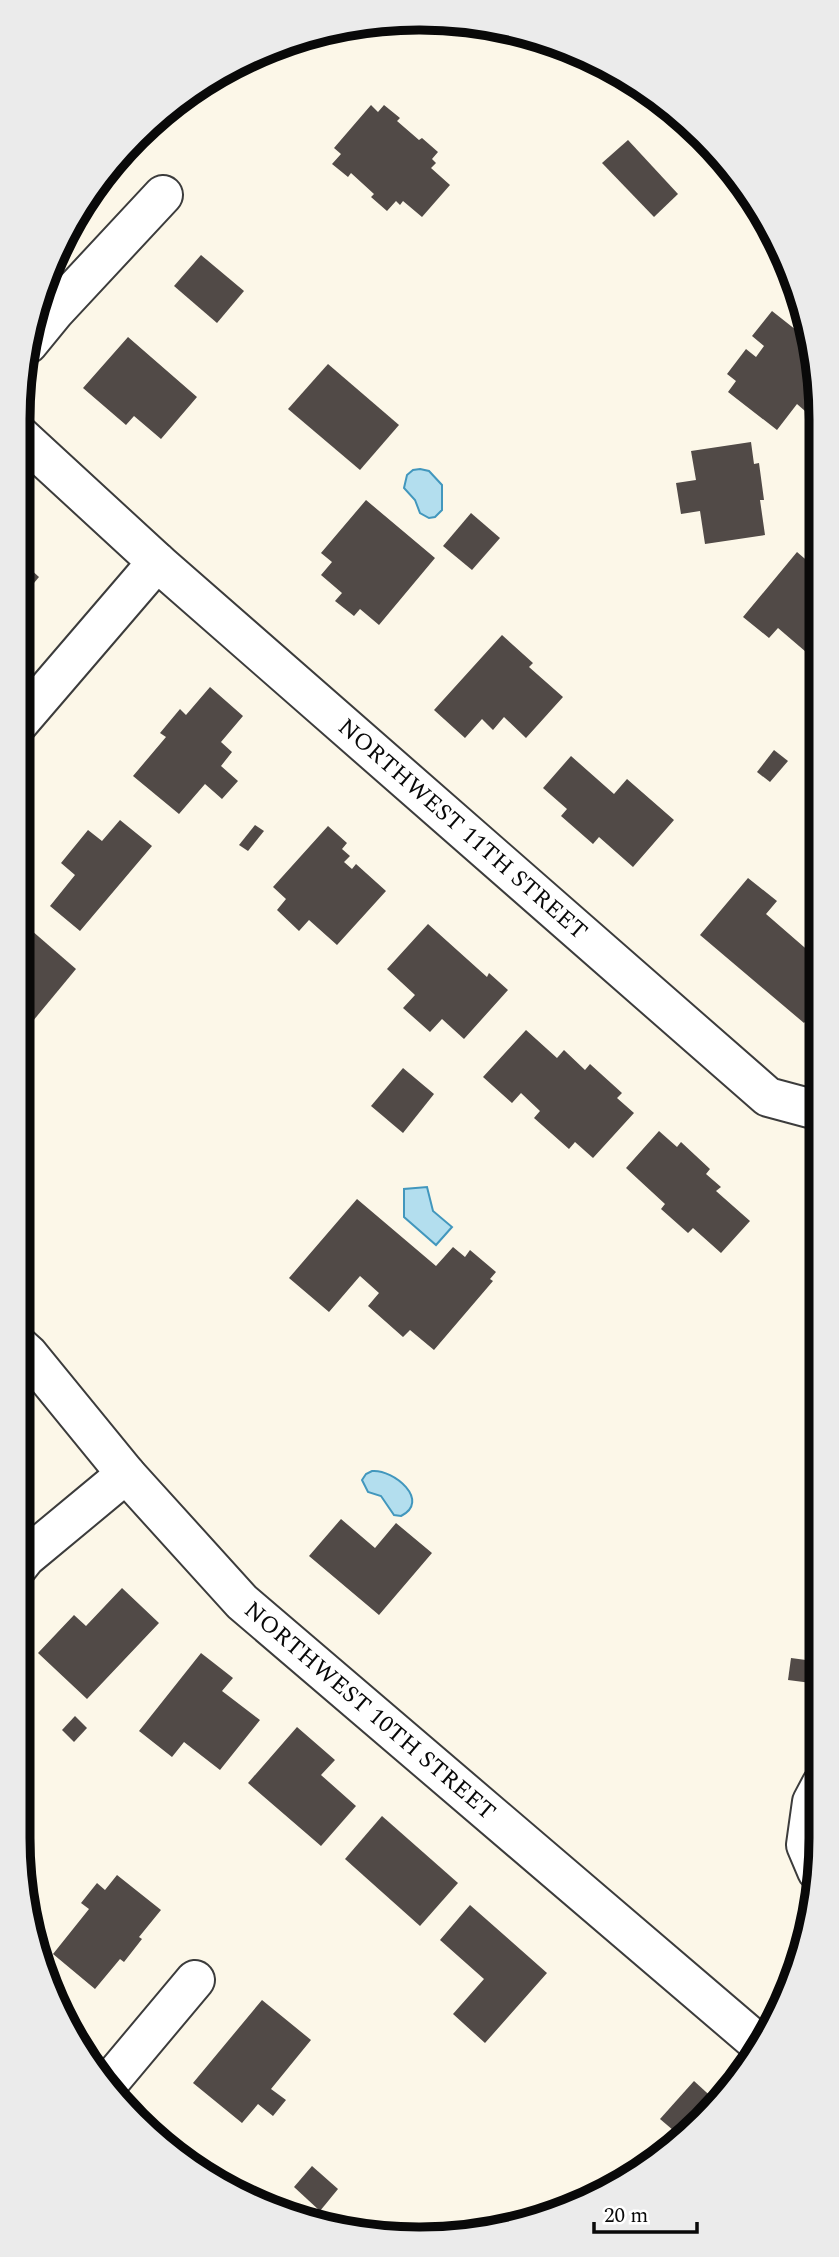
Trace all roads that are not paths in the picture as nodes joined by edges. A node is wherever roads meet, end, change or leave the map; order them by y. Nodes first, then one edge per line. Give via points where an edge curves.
1 (163, 195) dead end
2 (41, 328) edge
3 (30, 445) edge
4 (157, 562) junction
5 (30, 710) edge
6 (809, 1108) edge
7 (30, 1356) edge
8 (126, 1475) junction
9 (30, 1554) edge
10 (809, 1824) edge
11 (808, 1851) edge
12 (195, 1980) dead end
13 (753, 2039) edge
14 (113, 2078) edge

1 - 2 street
3 - 4 street, NORTHWEST 11TH STREET
4 - 5 street
4 - 6 street, NORTHWEST 11TH STREET via 768,1097
7 - 8 street, NORTHWEST 10TH STREET
8 - 9 street
8 - 13 street, NORTHWEST 10TH STREET via 242,1602
10 - 11 street
12 - 14 street

